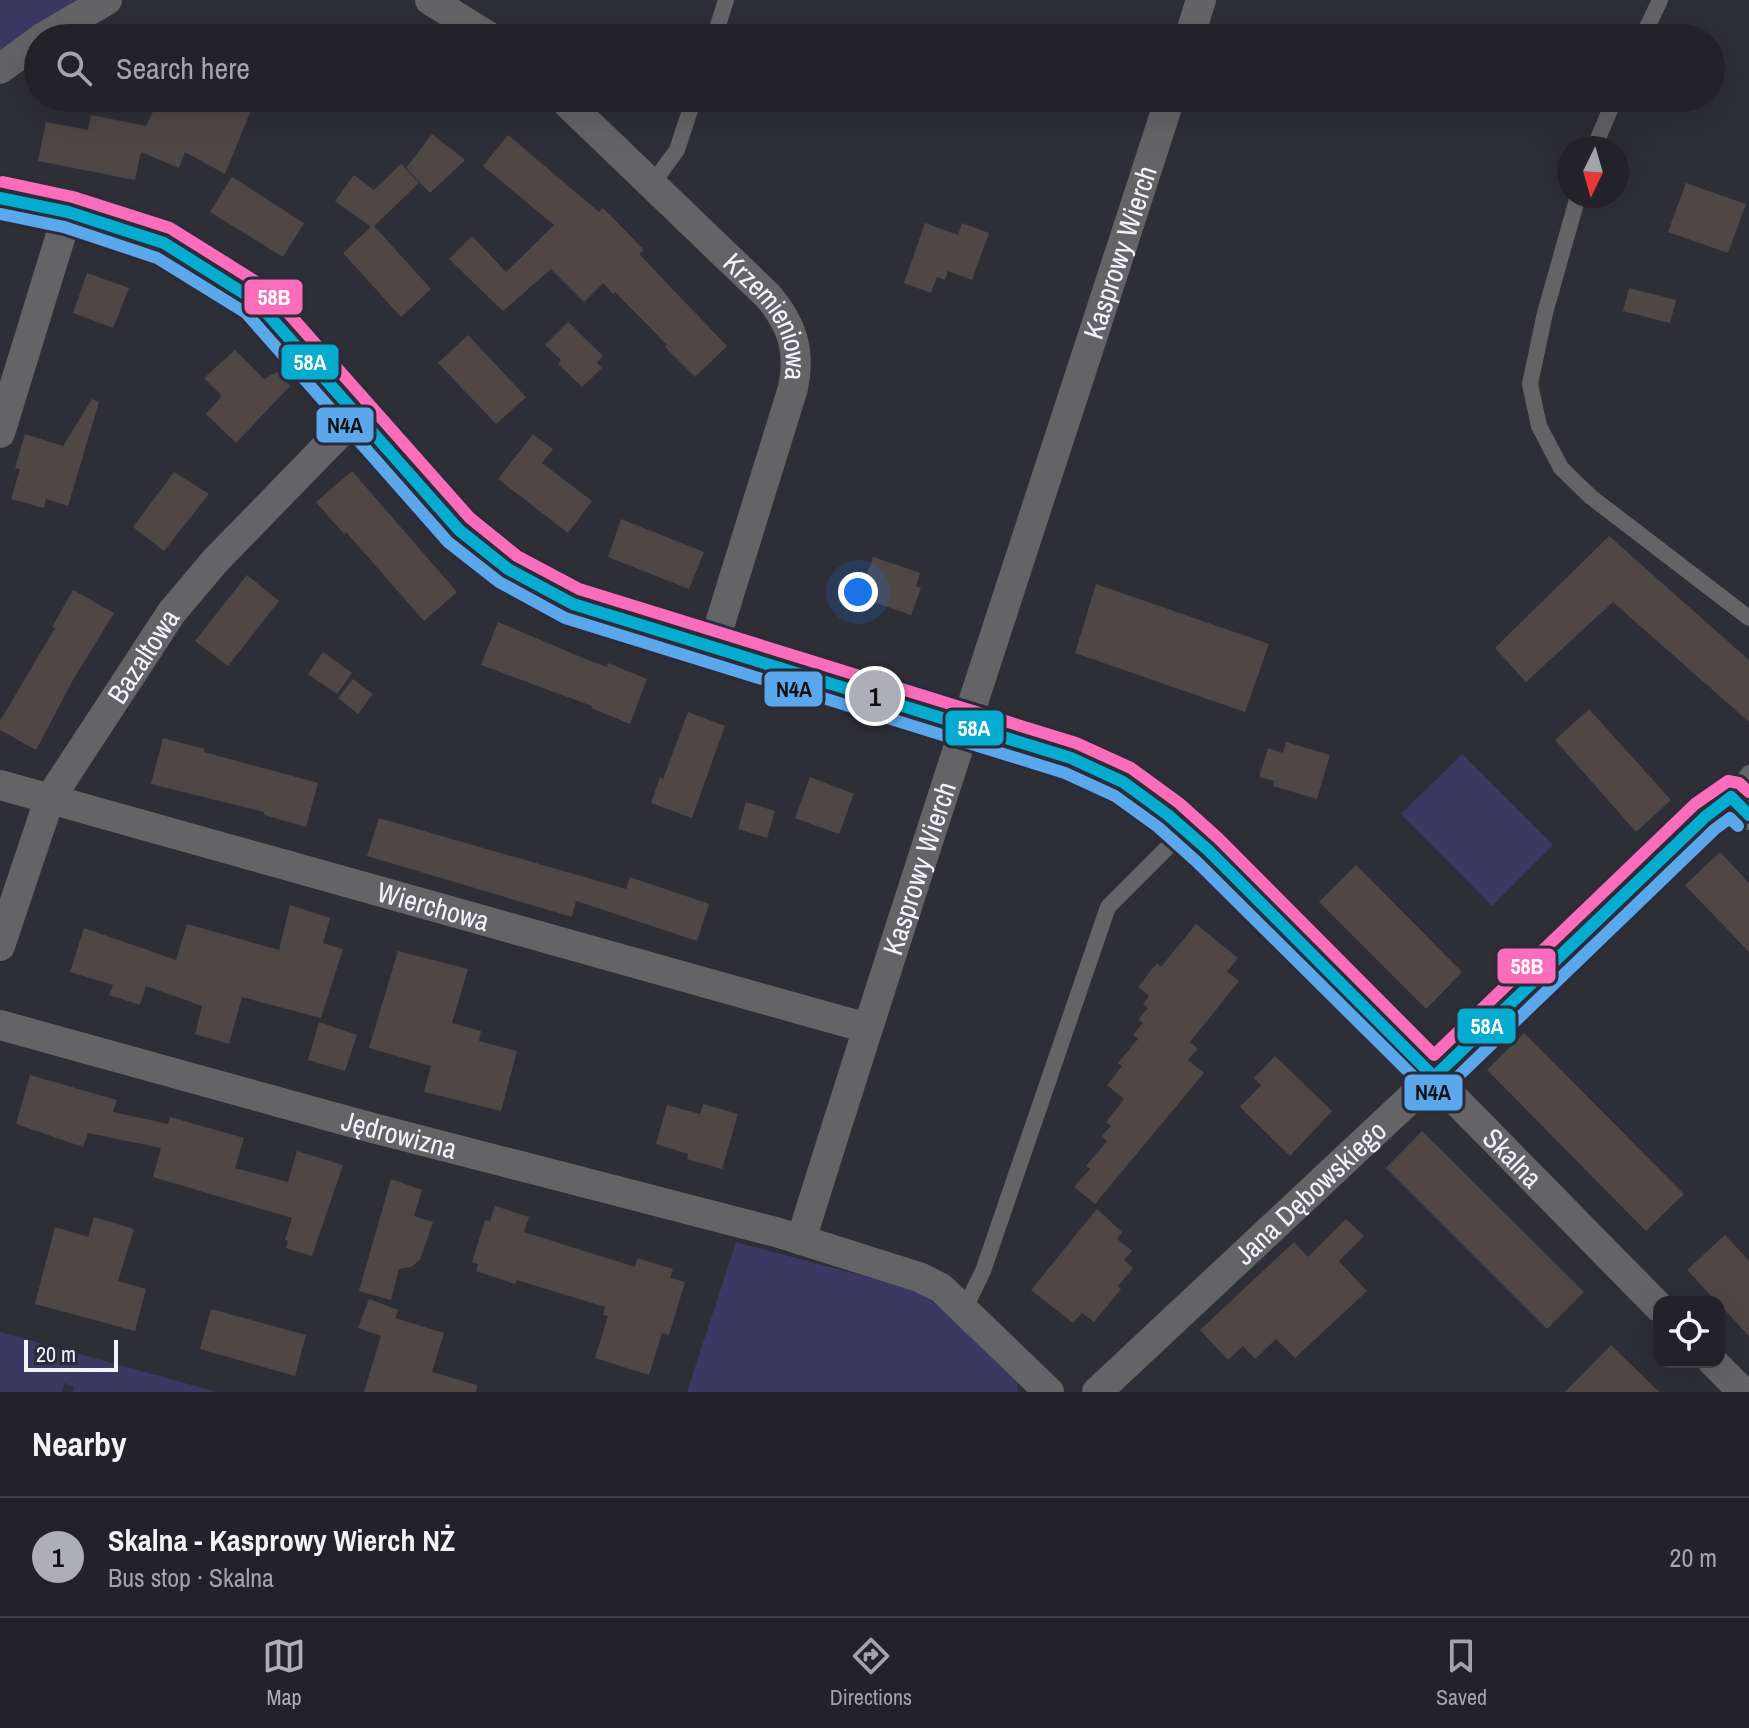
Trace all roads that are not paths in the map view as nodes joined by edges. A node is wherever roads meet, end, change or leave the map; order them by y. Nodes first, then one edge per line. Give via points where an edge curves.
1 (107, 0) edge
2 (430, 0) edge
3 (726, 0) edge
4 (1201, 0) edge
5 (1660, 0) edge
6 (66, 24) edge
7 (469, 24) edge
8 (718, 24) edge
9 (1193, 24) edge
10 (1649, 24) edge
11 (24, 51) edge
12 (0, 69) edge
13 (577, 112) edge
14 (689, 112) edge
15 (1165, 112) edge
16 (1609, 112) edge
17 (1599, 136) edge
18 (652, 184) junction
19 (0, 198) edge
20 (1575, 208) edge
21 (68, 212) junction
22 (358, 414) junction
23 (0, 433) edge
24 (1749, 618) edge
25 (713, 646) junction
26 (968, 725) junction
27 (0, 785) edge
28 (1743, 795) edge
29 (49, 800) junction
30 (1185, 830) junction
31 (0, 946) edge
32 (0, 1025) edge
33 (867, 1028) junction
34 (1434, 1077) junction
35 (801, 1240) junction
36 (1653, 1301) edge
37 (964, 1310) junction
38 (1719, 1368) edge
39 (1039, 1387) edge
40 (1097, 1392) edge
41 (1743, 1392) edge

1 - 6 street
2 - 7 street
3 - 8 lane
4 - 9 street
5 - 10 lane
11 - 12 street
13 - 18 street, Krzemieniowa
14 - 18 lane via 677,150
15 - 26 street, Kasprowy Wierch
16 - 17 lane
18 - 25 street, Krzemieniowa via 768,296 795,344 793,388
19 - 21 street, Skalna
20 - 24 lane via 1530,384 1539,426 1561,468 1591,497
21 - 22 street, Skalna via 164,243 256,301
21 - 23 street
22 - 25 street, Skalna via 459,530 508,569 573,604
22 - 29 street, Bazaltowa via 192,587
25 - 26 street, Skalna
26 - 30 street, Skalna via 1071,758 1123,782
26 - 33 street, Kasprowy Wierch
27 - 29 street, Wierchowa
28 - 34 street, Jana Dębowskiego via 1705,817
29 - 31 street, Bazaltowa
29 - 33 street, Wierchowa
30 - 34 street, Skalna
30 - 37 lane via 1108,907 983,1271
32 - 35 street, Jędrowizna
33 - 35 street, Kasprowy Wierch
34 - 36 street, Skalna
34 - 40 street, Jana Dębowskiego
35 - 37 street via 930,1282
37 - 39 street
38 - 41 street

